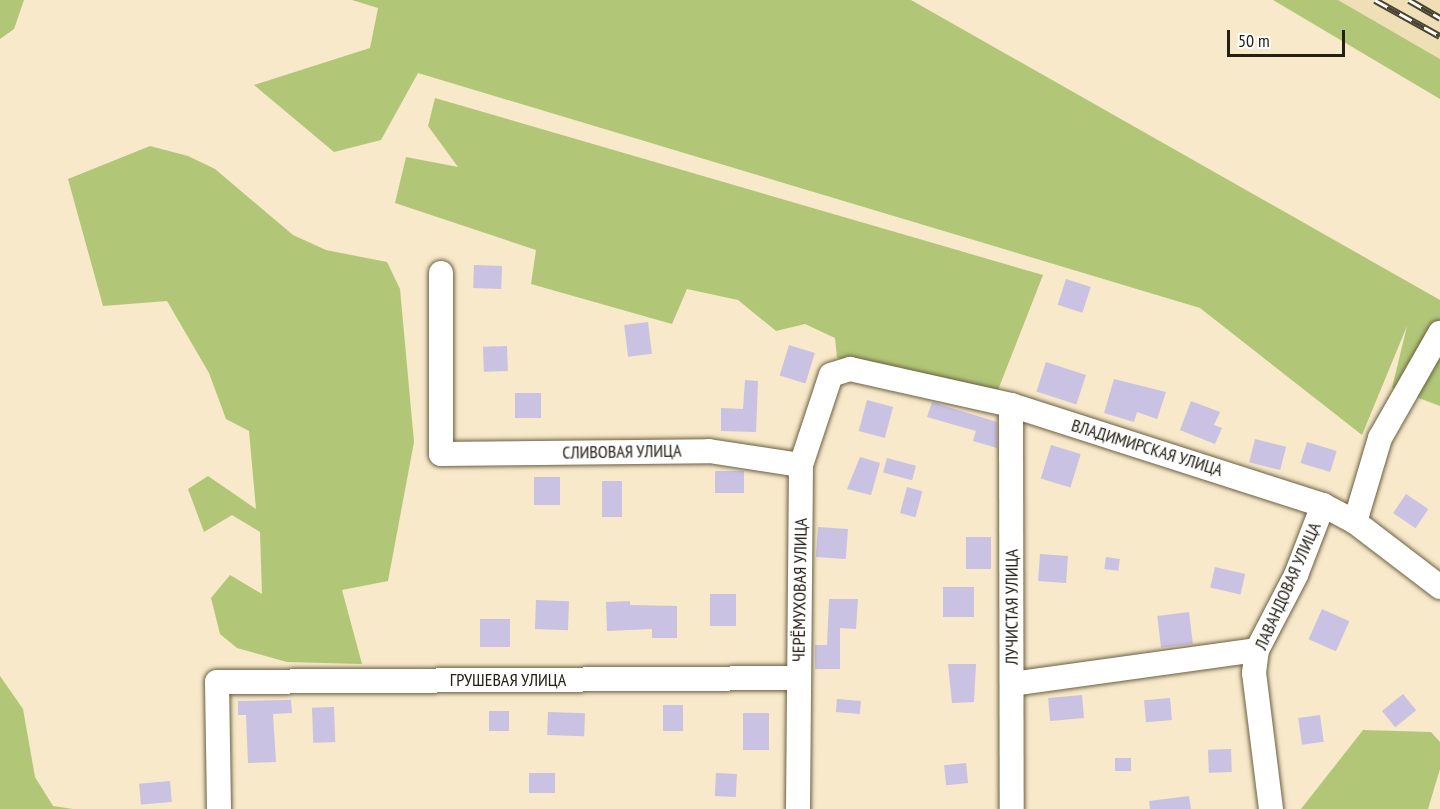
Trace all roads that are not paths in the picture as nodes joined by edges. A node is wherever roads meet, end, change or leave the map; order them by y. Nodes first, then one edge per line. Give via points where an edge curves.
1 (441, 273) dead end
2 (1440, 333) edge
3 (831, 375) joint
4 (1011, 405) junction
5 (801, 465) junction
6 (1323, 506) junction
7 (1355, 522) junction
8 (1440, 587) edge
9 (1257, 650) junction
10 (799, 678) junction
11 (1012, 684) junction
12 (219, 809) edge
13 (798, 809) edge
14 (1012, 809) edge
15 (1271, 809) edge

1 - 5 street, СЛИВОВАЯ УЛИЦА via 441,454 709,451
2 - 7 street via 1380,438
3 - 4 street, ВЛАДИМИРСКАЯ УЛИЦА via 850,369
3 - 5 street, ЧЕРЁМУХОВАЯ УЛИЦА
4 - 6 street, ВЛАДИМИРСКАЯ УЛИЦА
4 - 11 street, ЛУЧИСТАЯ УЛИЦА
5 - 10 street, ЧЕРЁМУХОВАЯ УЛИЦА
6 - 7 street, ВЛАДИМИРСКАЯ УЛИЦА
6 - 9 street, ЛАВАНДОВАЯ УЛИЦА via 1296,575
7 - 8 street, ВЛАДИМИРСКАЯ УЛИЦА
9 - 11 street
9 - 15 street, ЛАВАНДОВАЯ УЛИЦА via 1254,673
10 - 12 street, ГРУШЕВАЯ УЛИЦА via 217,682
10 - 13 street, ЧЕРЁМУХОВАЯ УЛИЦА
11 - 14 street, ЛУЧИСТАЯ УЛИЦА

